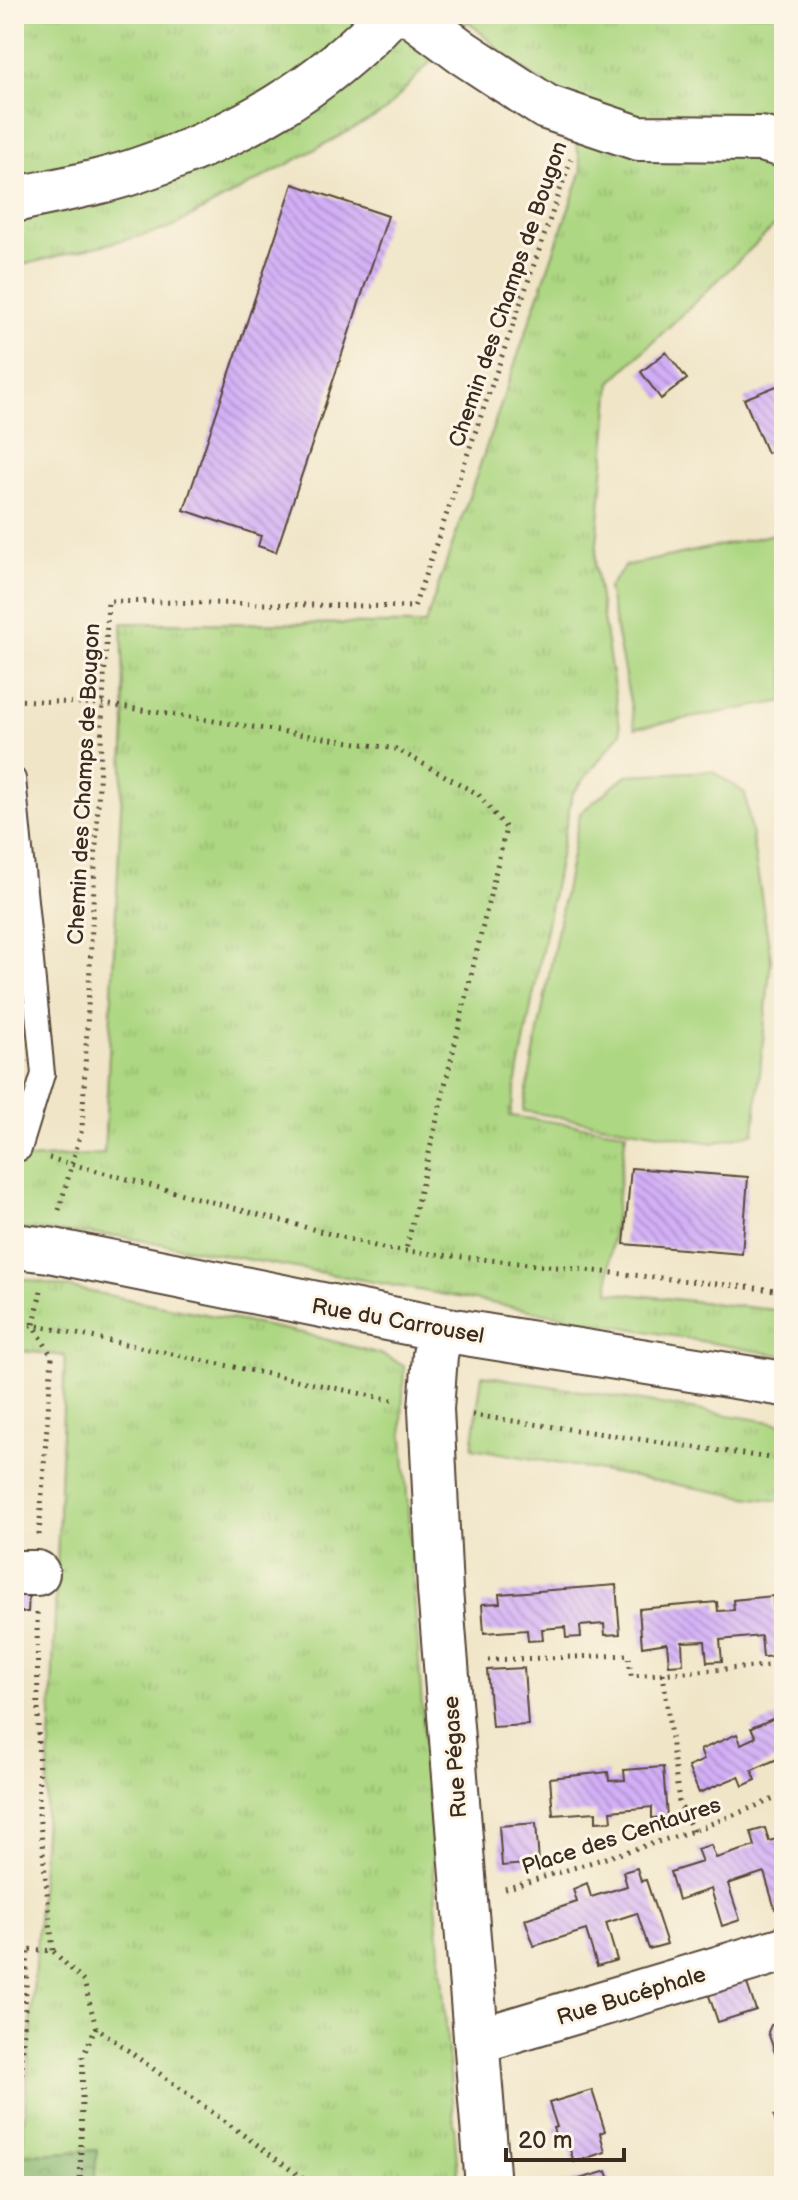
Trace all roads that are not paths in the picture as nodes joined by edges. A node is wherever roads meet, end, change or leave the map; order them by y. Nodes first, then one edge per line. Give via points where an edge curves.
1 (390, 14) edge
2 (411, 14) edge
3 (784, 145) edge
4 (14, 200) edge
5 (14, 779) edge
6 (20, 1149) road end
7 (14, 1246) edge
8 (441, 1329) junction
9 (784, 1384) edge
10 (784, 1949) edge
11 (477, 2041) junction
12 (488, 2186) edge

1 - 4 street via 321,78 214,141 142,169
2 - 3 street via 546,107 638,138 761,139
5 - 6 lane via 43,1074
7 - 8 street, Rue du Carrousel
8 - 9 street, Rue du Carrousel
8 - 11 street, Rue Pégase via 431,1409 440,1590
10 - 11 street, Rue Bucéphale
11 - 12 street, Rue Pégase

